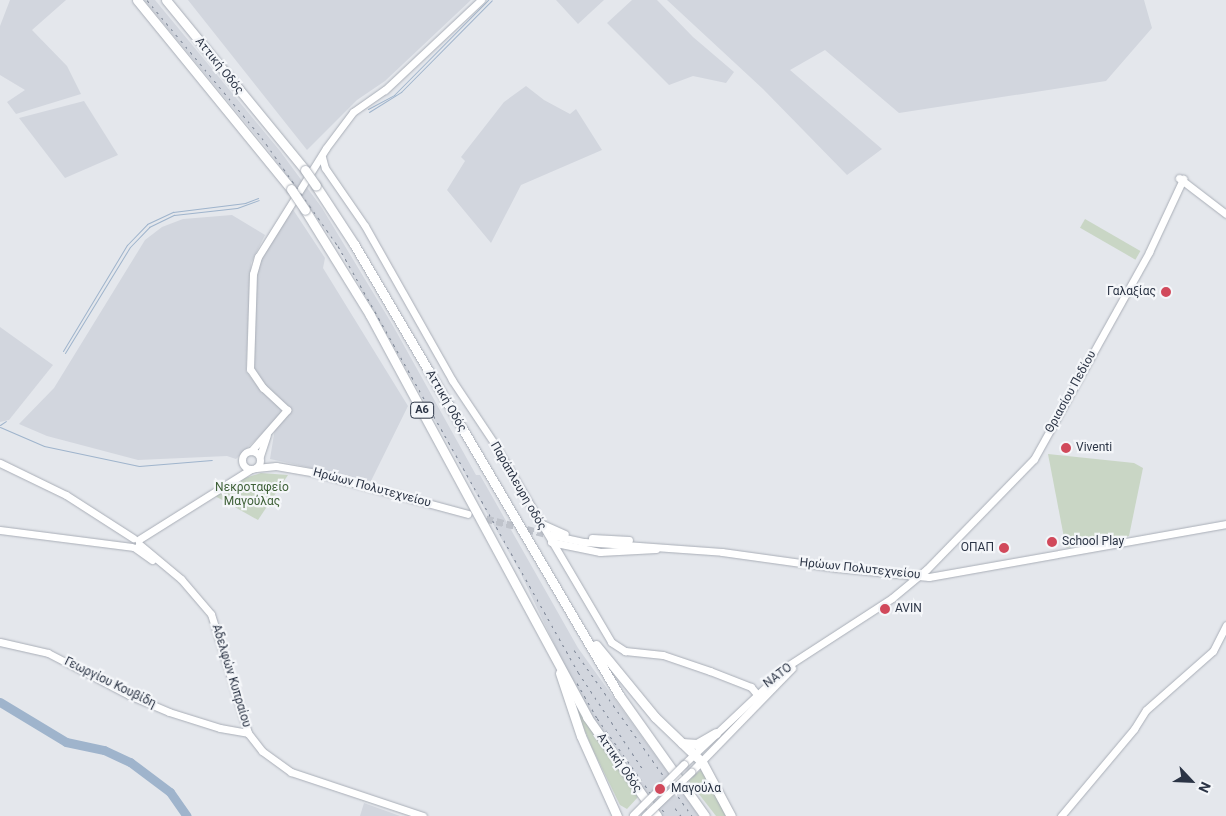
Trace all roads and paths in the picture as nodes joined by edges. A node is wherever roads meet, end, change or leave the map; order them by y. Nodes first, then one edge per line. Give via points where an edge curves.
1 (137, 0) edge
2 (166, 0) edge
3 (481, 0) edge
4 (323, 155) junction
5 (1226, 214) edge
6 (269, 431) junction
7 (251, 451) junction
8 (260, 457) junction
9 (0, 463) edge
10 (243, 464) junction
11 (276, 466) junction
12 (253, 469) junction
13 (230, 482) junction
14 (468, 514) tunnel mouth
15 (539, 522) junction
16 (1226, 524) edge
17 (0, 530) edge
18 (120, 532) junction
19 (551, 539) junction
20 (135, 543) junction
21 (113, 544) junction
22 (646, 545) junction
23 (566, 547) junction
24 (665, 548) junction
25 (557, 554) junction
26 (919, 576) junction
27 (568, 609) junction
28 (1226, 626) edge
29 (0, 642) edge
30 (795, 662) junction
31 (560, 668) junction
32 (756, 693) junction
33 (248, 733) junction
34 (716, 733) junction
35 (681, 742) junction
36 (694, 755) junction
37 (702, 762) junction
38 (423, 816) edge
39 (617, 816) edge
40 (632, 816) edge
41 (645, 816) edge
42 (657, 816) edge
43 (705, 816) edge
44 (731, 816) edge
45 (1061, 816) edge

1 - 31 highway, Αττική Οδός / Α6, bridge via 305,210 370,315
2 - 27 highway, Αττική Οδός / Α6, bridge via 304,170 360,252
3 - 4 main road via 385,90 353,112
4 - 6 main road via 254,265 250,369 263,388 287,410
4 - 15 main road, Παράπλευρη οδός via 325,168 344,194
5 - 26 main road, Θριασίου Πεδίου via 1181,178 1146,249 1032,454 923,567
6 - 7 main road
6 - 8 main road
7 - 8 main road, Ηρώων Πολυτεχνείου
7 - 10 main road, Ηρώων Πολυτεχνείου via 243,456
8 - 11 main road, Ηρώων Πολυτεχνείου
8 - 12 main road
9 - 18 main road, Αδελφών Κυπραίου via 66,495
10 - 12 main road
10 - 13 main road, Ηρώων Πολυτεχνείου via 240,475
11 - 12 main road, Ηρώων Πολυτεχνείου
11 - 14 main road, Ηρώων Πολυτεχνείου via 316,473
12 - 13 main road, Ηρώων Πολυτεχνείου
13 - 20 main road, Ηρώων Πολυτεχνείου
15 - 19 main road, Παράπλευρη οδός
15 - 22 main road via 566,534 634,540
16 - 26 main road, Ηρώων Πολυτεχνείου via 989,568
17 - 21 main road
18 - 20 main road, Αδελφών Κυπραίου
18 - 21 main road
19 - 22 main road, Ηρώων Πολυτεχνείου
19 - 23 main road
19 - 25 main road, Παράπλευρη οδός
20 - 21 main road
20 - 33 main road, Αδελφών Κυπραίου via 181,579 211,614
22 - 24 main road, Ηρώων Πολυτεχνείου
23 - 24 main road via 623,553
23 - 25 main road
24 - 26 main road, Ηρώων Πολυτεχνείου
25 - 32 main road, Παράπλευρη οδός via 616,647 663,655 746,684
26 - 30 main road, Θριασίου Πεδίου
27 - 35 highway via 641,701
27 - 43 highway, Αττική Οδός / Α6 via 619,695
28 - 45 main road via 1213,651 1146,710 1134,729
29 - 33 main road, Γεωργίου Κουβίδη via 48,653 169,712
30 - 32 main road, ΝΑΤΟ
30 - 37 main road, ΝΑΤΟ
31 - 39 highway via 560,679 581,736
31 - 42 highway, Αττική Οδός / Α6 via 592,725
32 - 34 main road, ΝΑΤΟ
33 - 38 main road, Αδελφών Κυπραίου via 262,751 292,772
34 - 35 highway via 697,744
34 - 36 main road, ΝΑΤΟ
35 - 36 highway
36 - 37 highway
36 - 40 main road, ΝΑΤΟ, bridge
37 - 41 main road, ΝΑΤΟ, bridge
37 - 44 highway

